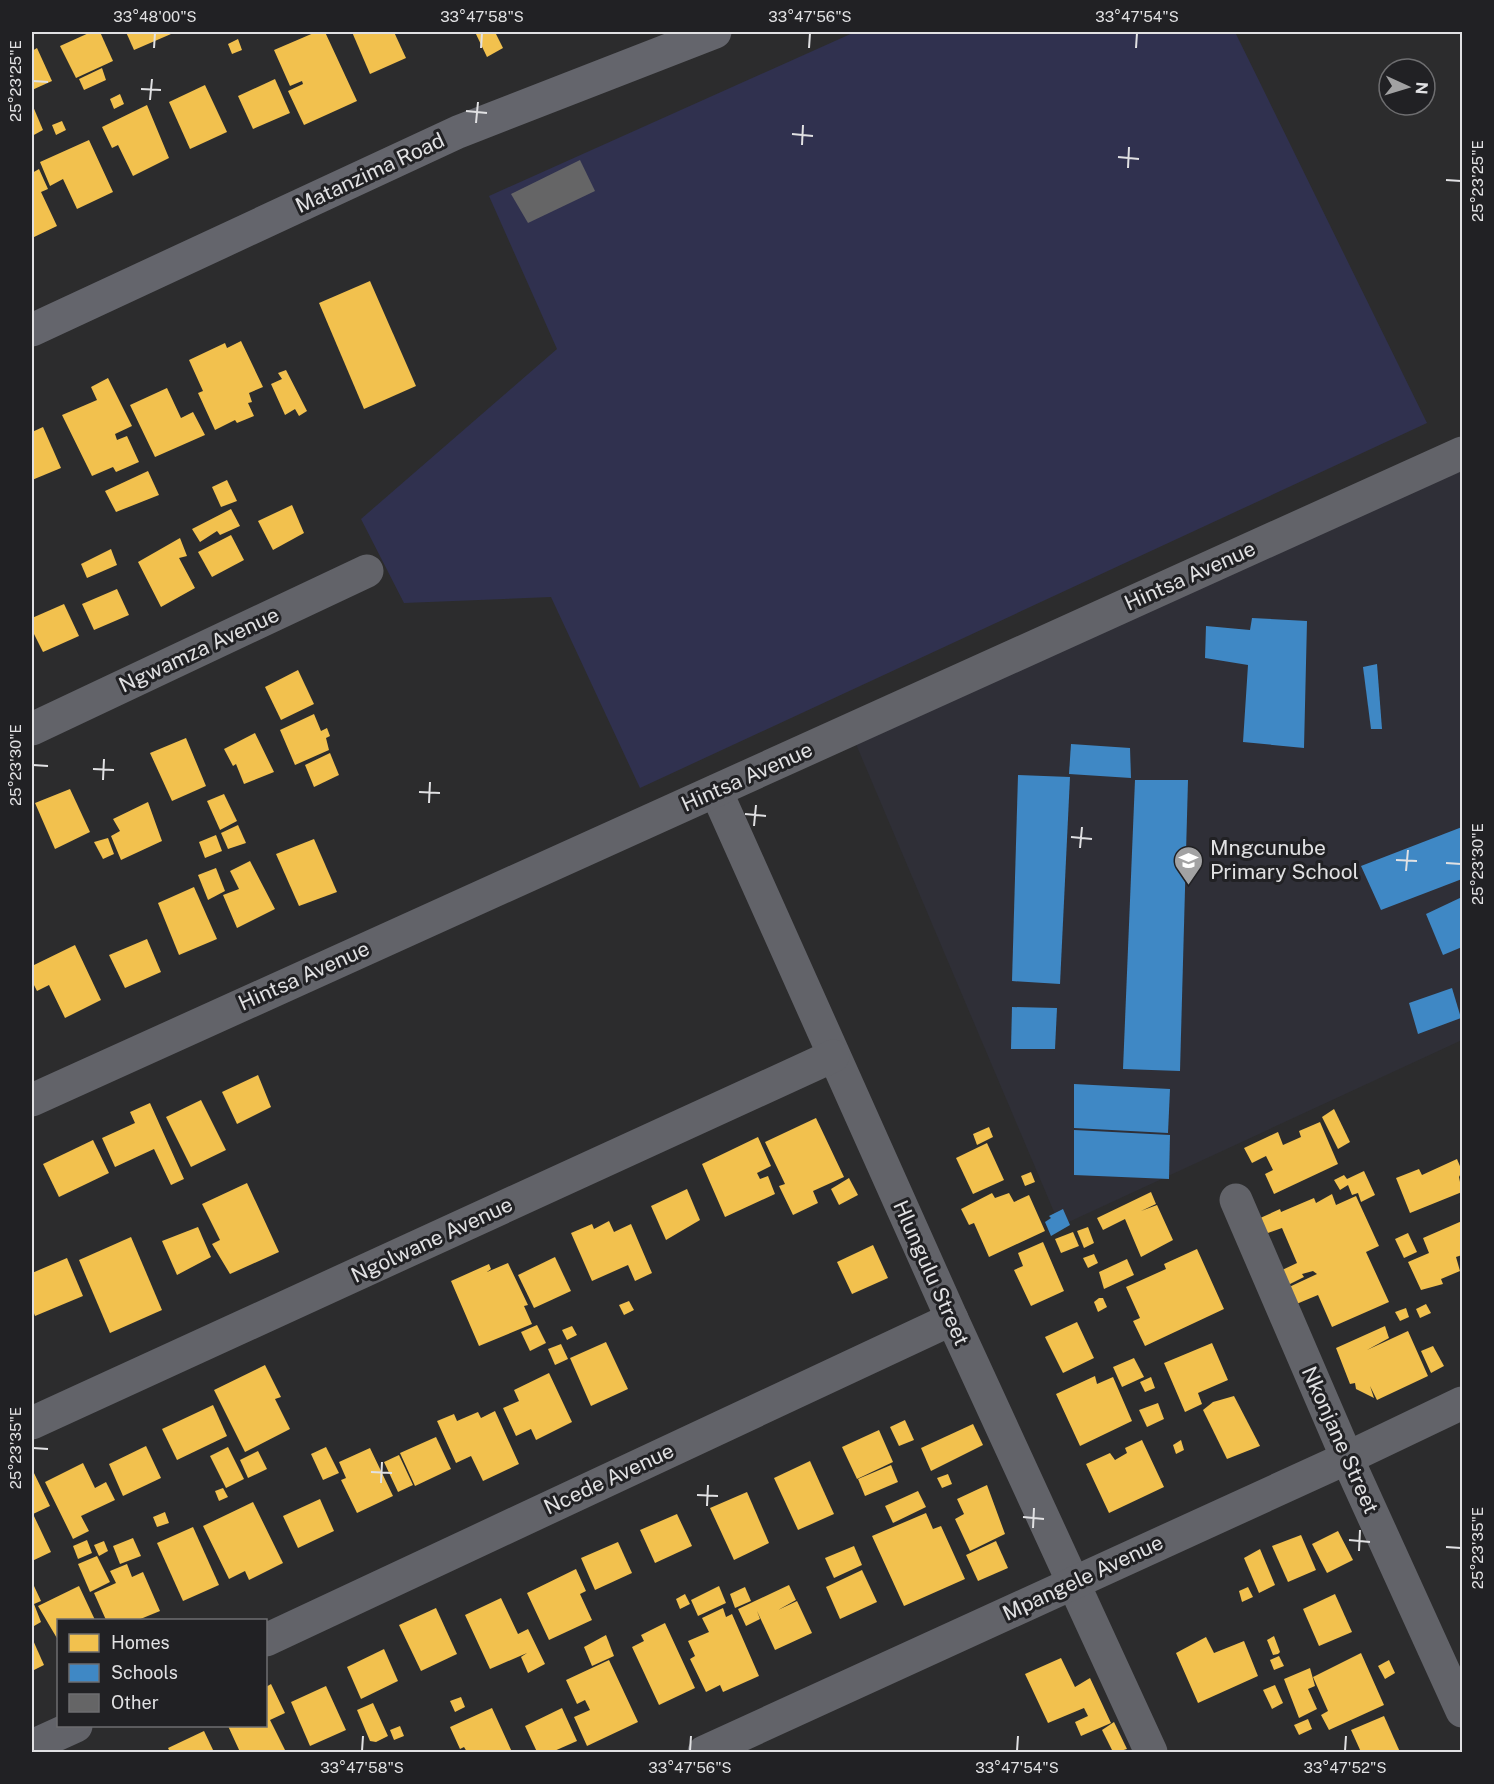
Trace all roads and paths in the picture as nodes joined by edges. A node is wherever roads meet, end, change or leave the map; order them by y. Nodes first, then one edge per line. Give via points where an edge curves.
1 (715, 32) edge
2 (32, 330) edge
3 (1462, 453) edge
4 (367, 571) dead end
5 (32, 729) edge
6 (716, 791) junction
7 (833, 1056) junction
8 (32, 1100) edge
9 (1236, 1200) dead end
10 (952, 1319) junction
11 (1462, 1403) edge
12 (32, 1423) edge
13 (1347, 1458) junction
14 (1073, 1582) junction
15 (267, 1640) edge
16 (1462, 1711) edge
17 (72, 1727) edge
18 (32, 1746) edge
19 (704, 1752) edge
20 (1151, 1752) edge

1 - 2 street, Matanzima Road via 458,132
3 - 6 street, Hintsa Avenue
4 - 5 street, Ngwamza Avenue
6 - 7 street, Hlungulu Street
6 - 8 street, Hintsa Avenue
7 - 10 street, Hlungulu Street
7 - 12 street, Ngolwane Avenue
9 - 13 street, Nkonjane Street
10 - 14 street, Hlungulu Street
10 - 15 street, Ncede Avenue
11 - 13 street, Mpangele Avenue
13 - 14 street, Mpangele Avenue
13 - 16 street, Nkonjane Street
14 - 19 street, Mpangele Avenue
14 - 20 street, Hlungulu Street
17 - 18 street

